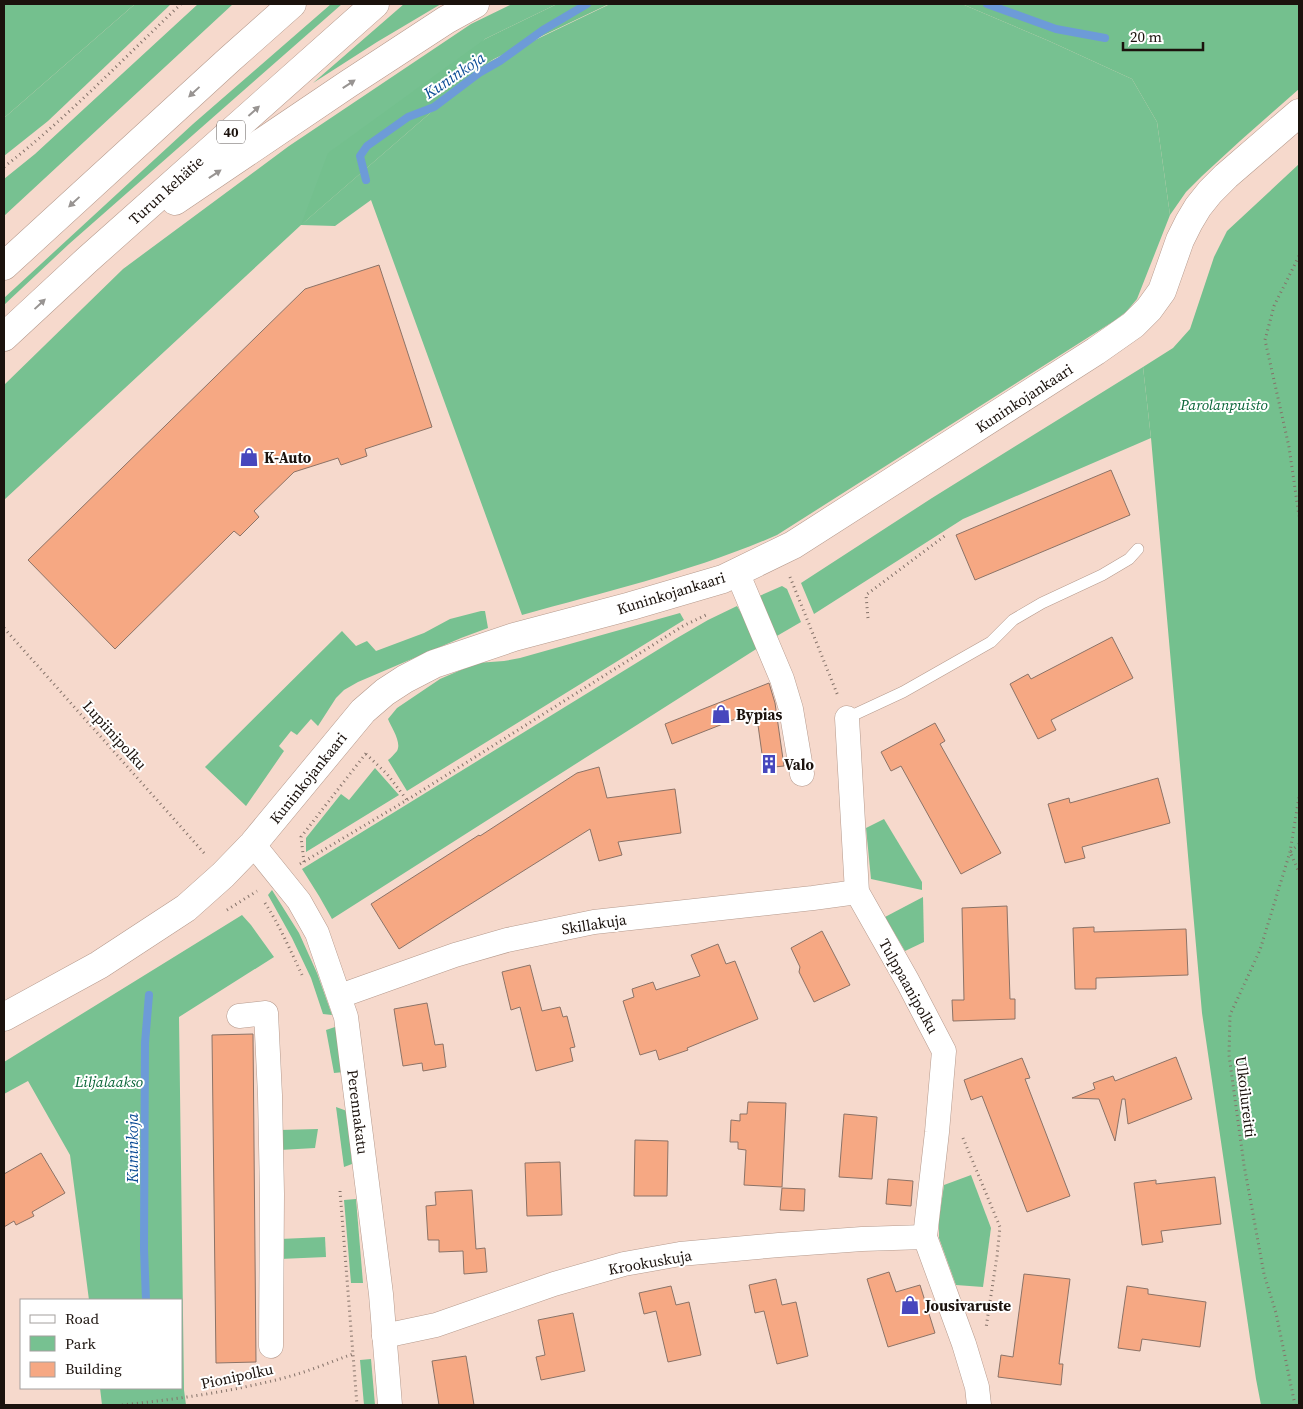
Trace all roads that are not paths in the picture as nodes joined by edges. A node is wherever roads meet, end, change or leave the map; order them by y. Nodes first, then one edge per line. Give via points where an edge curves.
1 (273, 4) edge
2 (292, 4) edge
3 (375, 4) edge
4 (474, 4) edge
5 (230, 59) junction
6 (1299, 113) edge
7 (87, 260) junction
8 (4, 266) edge
9 (4, 337) edge
10 (1138, 549) dead end
11 (737, 572) junction
12 (847, 718) joint
13 (802, 774) dead end
14 (253, 844) junction
15 (857, 892) junction
16 (340, 996) junction
17 (238, 1016) dead end
18 (4, 1017) edge
19 (925, 1237) junction
20 (384, 1336) junction
21 (271, 1346) dead end
22 (390, 1405) edge
23 (979, 1405) edge

1 - 5 main road
2 - 5 main road
7 -> 3 main road, Turun kehätie / 40
7 -> 4 main road via 348,84
5 -> 8 main road
6 - 11 main road, Kuninkojankaari via 1226,176 1198,207 1180,240 1162,291 1133,325 1096,352 793,545
9 -> 7 main road, Turun kehätie / 40
10 - 12 lane via 1129,559 1102,575 1013,620 991,642 903,692
11 - 13 street via 782,679 791,709
11 - 14 main road, Kuninkojankaari via 682,592 498,642 434,664 405,679 363,711
12 - 15 street, Tulppaanipolku
14 - 16 street, Perennakatu via 299,901 317,933
14 - 18 main road, Kuninkojankaari via 186,908 99,965
15 - 16 street, Skillakuja via 594,922 507,940
15 - 19 street, Tulppaanipolku via 944,1051
16 - 20 street, Perennakatu via 346,1017
17 - 21 street via 266,1013 272,1194
19 - 20 street, Krookuskuja via 680,1254 554,1284 436,1325
19 - 23 street, Tulppaanipolku via 964,1344
20 - 22 street, Perennakatu

